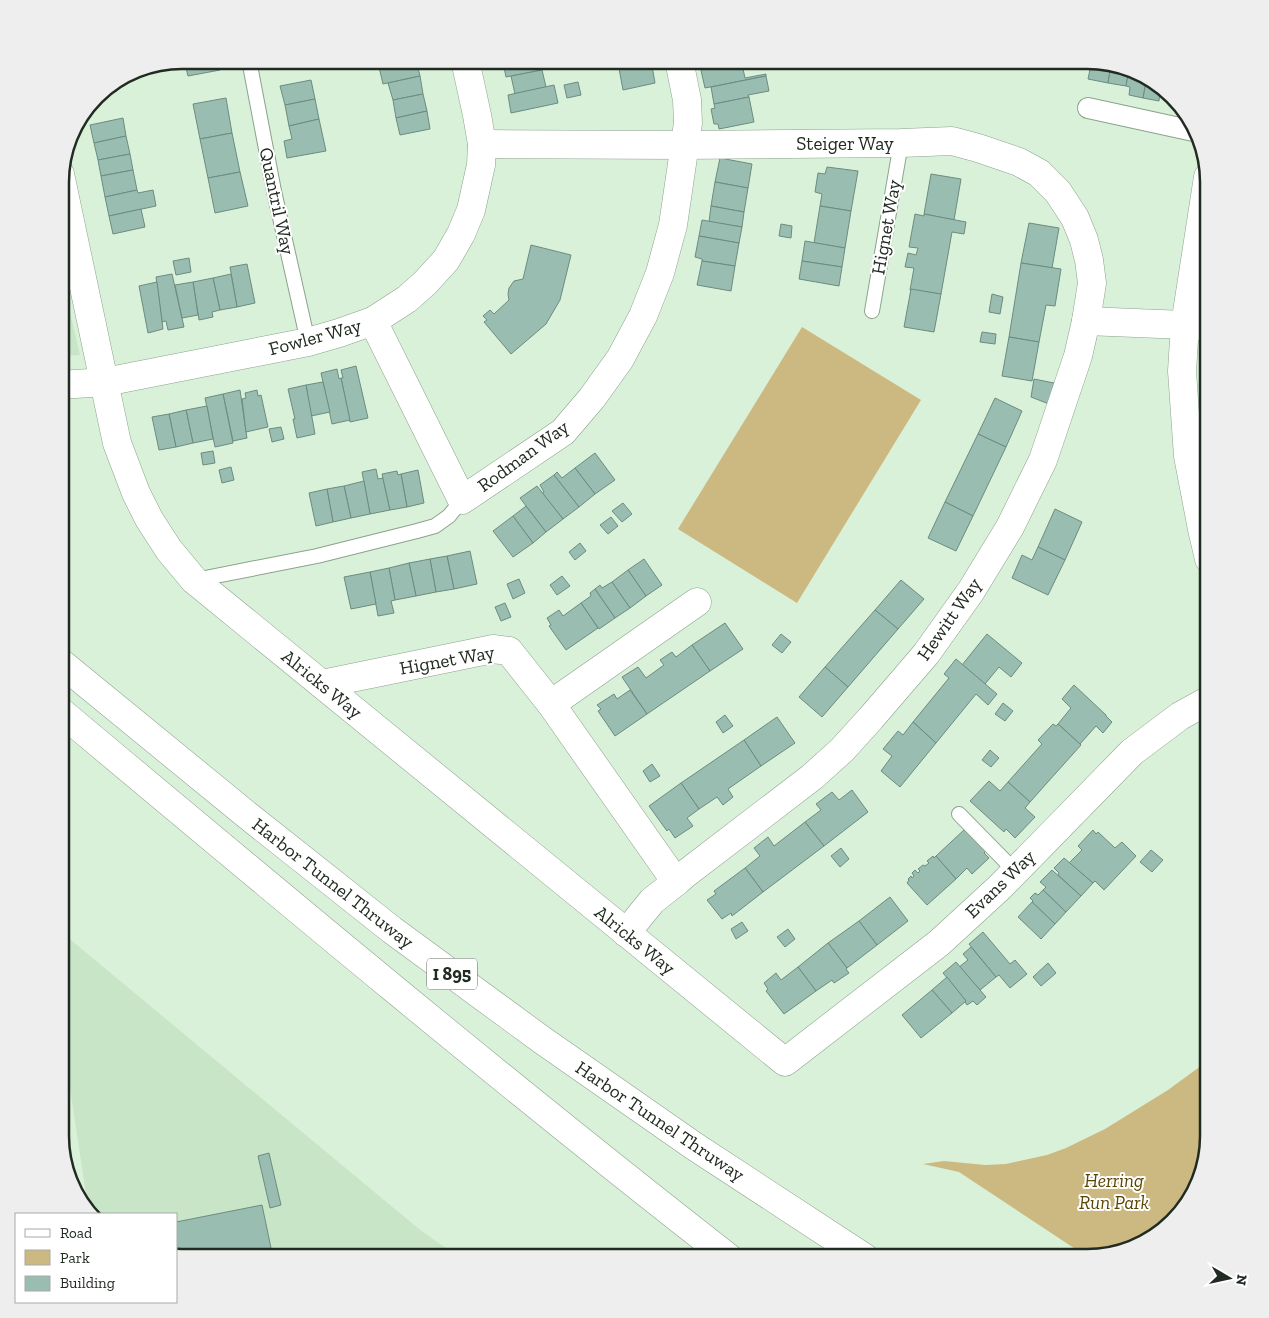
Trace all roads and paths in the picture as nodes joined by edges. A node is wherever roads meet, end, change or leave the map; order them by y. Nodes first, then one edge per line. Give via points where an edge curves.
1 (251, 69) edge
2 (467, 69) edge
3 (681, 69) edge
4 (1088, 108) dead end
5 (1188, 130) edge
6 (901, 143) junction
7 (482, 144) junction
8 (684, 145) junction
9 (69, 216) edge
10 (1200, 286) edge
11 (872, 312) dead end
12 (373, 321) junction
13 (1086, 321) junction
14 (1197, 326) edge
15 (308, 342) junction
16 (105, 382) junction
17 (69, 384) edge
18 (462, 500) junction
19 (1200, 515) edge
20 (194, 580) junction
21 (697, 602) dead end
22 (69, 669) edge
23 (322, 684) junction
24 (551, 704) junction
25 (1200, 705) edge
26 (69, 719) edge
27 (960, 814) dead end
28 (1016, 871) junction
29 (676, 882) junction
30 (626, 933) junction
31 (785, 1062) joint
32 (718, 1249) edge
33 (851, 1249) edge

1 - 15 lane, Quantril Way
2 - 7 main road, Fowler Way
3 - 8 main road, Rodman Way via 688,123
4 - 5 street
6 - 8 main road, Steiger Way
6 - 11 lane, Hignet Way
6 - 13 main road, Steiger Way via 952,141 978,148 1019,162 1038,173 1058,192 1075,218 1085,246 1092,283
7 - 8 main road, Steiger Way
7 - 12 main road, Fowler Way via 471,210 446,260 407,299
8 - 18 main road, Rodman Way via 672,225 660,273 643,316 620,359 563,432
9 - 16 main road, Alricks Way
10 - 14 main road
12 - 15 main road, Fowler Way
12 - 18 main road
13 - 14 main road
13 - 29 main road, Hewitt Way via 1078,356 1043,460 1010,527 965,601 926,654 842,750
14 - 19 main road via 1182,371 1188,456
15 - 16 main road, Fowler Way
16 - 17 main road, Fowler Way
16 - 20 main road, Alricks Way via 117,443 136,493 168,550
18 - 20 lane, Rodman Way via 449,516 435,526 317,556
20 - 23 main road, Alricks Way
21 - 24 main road
22 - 33 main road, Harbor Tunnel Thruway / I 895 via 392,930 694,1146
23 - 24 main road, Hignet Way via 493,649 509,651
23 - 30 main road, Alricks Way
24 - 29 main road, Hignet Way
25 - 28 main road, Evans Way via 1132,752
26 - 32 main road, I 895 via 283,898
27 - 28 lane
28 - 31 main road, Evans Way via 938,943
29 - 30 main road, Hewitt Way via 652,901
30 - 31 main road, Alricks Way

